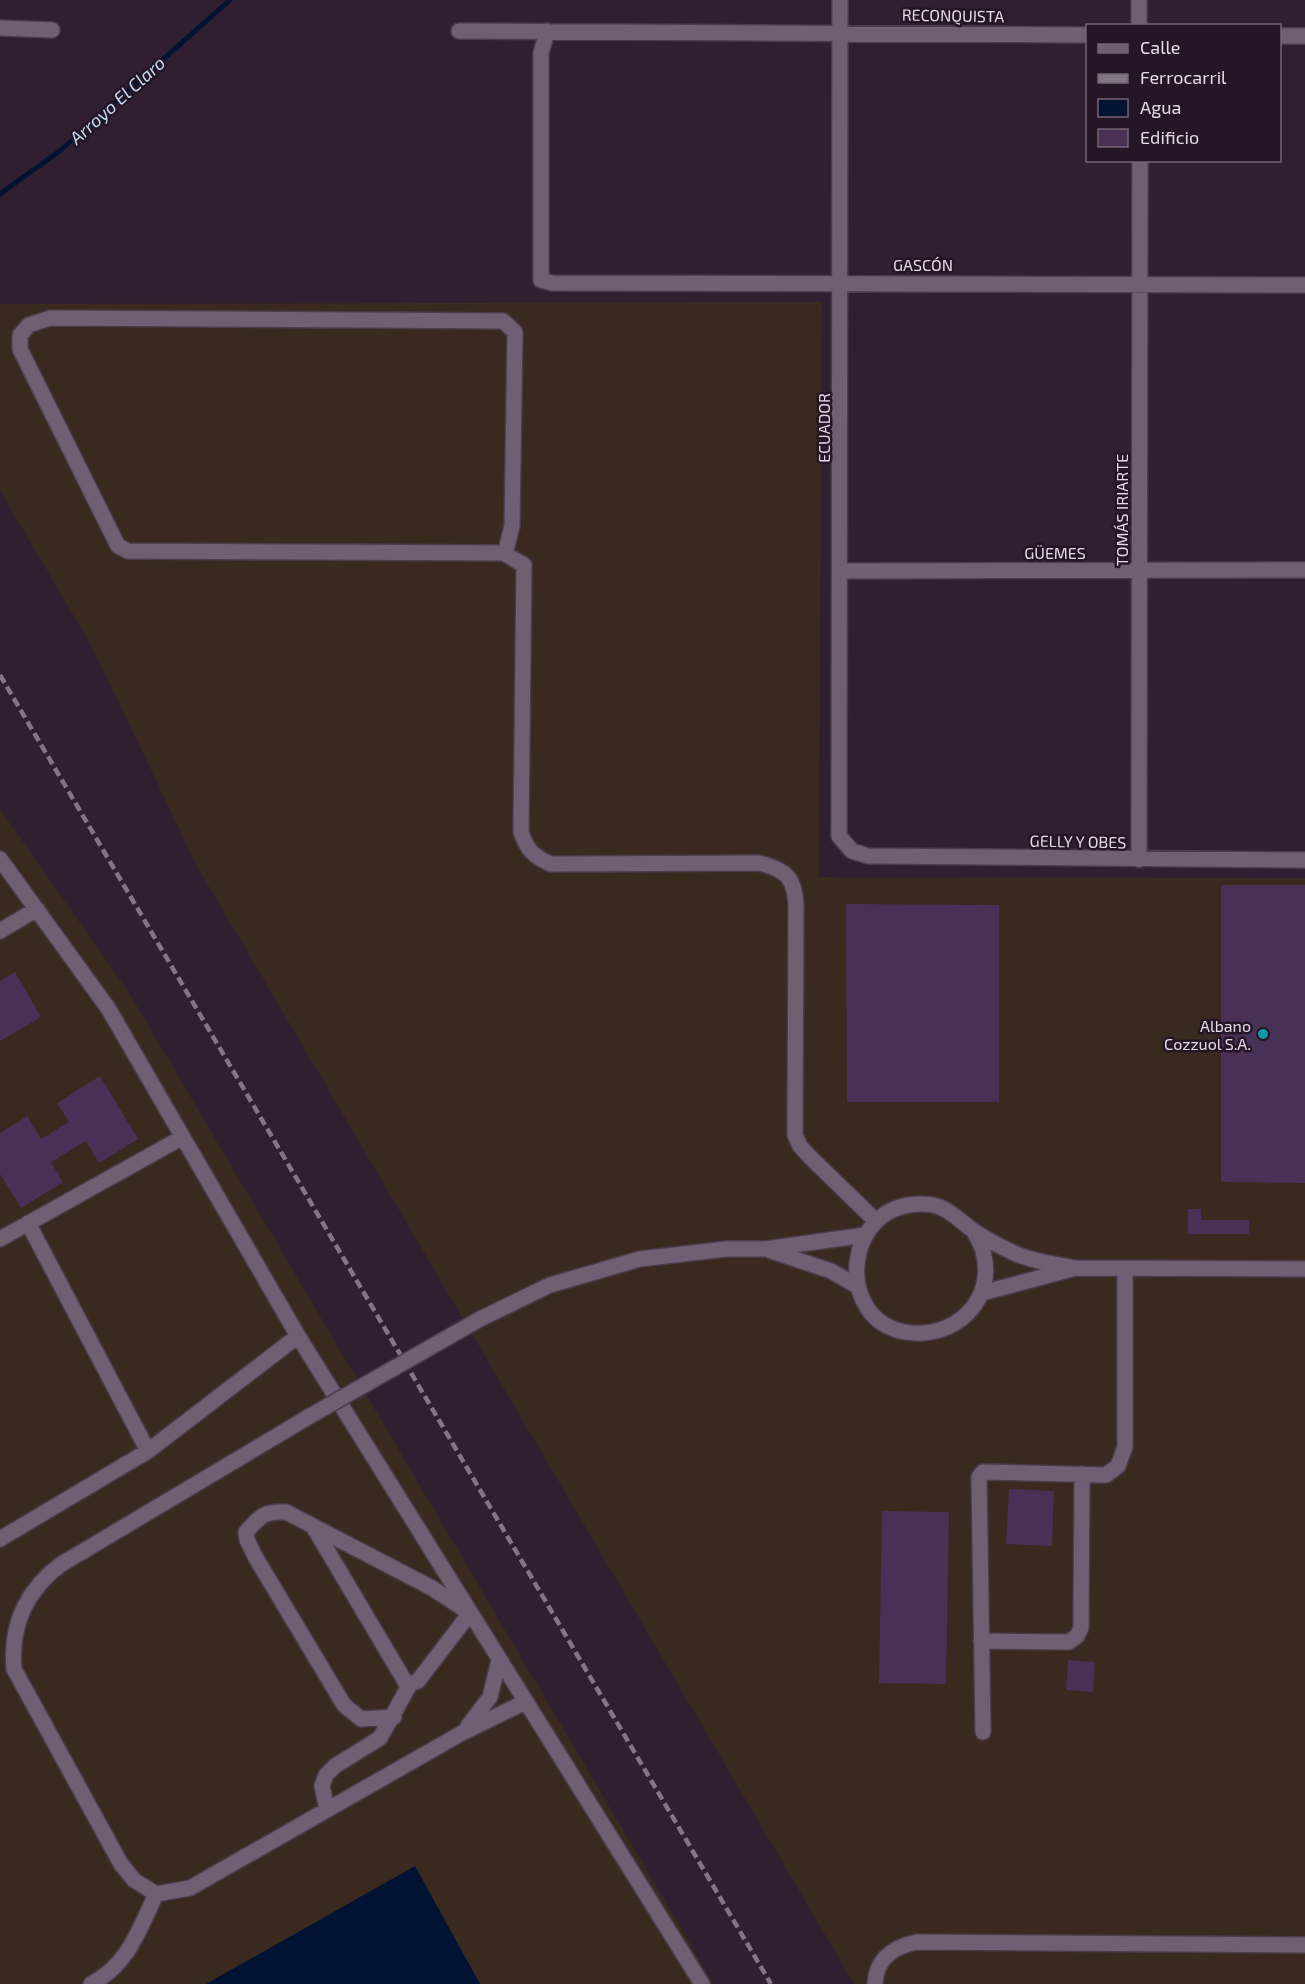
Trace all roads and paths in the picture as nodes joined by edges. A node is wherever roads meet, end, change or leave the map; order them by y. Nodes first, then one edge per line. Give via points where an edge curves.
1 (840, 0) edge
2 (1139, 0) edge
3 (1139, 24) edge
4 (0, 28) edge
5 (52, 30) dead end
6 (459, 31) dead end
7 (548, 31) junction
8 (840, 32) junction
9 (1086, 35) edge
10 (1281, 36) edge
11 (1305, 36) edge
12 (1140, 162) edge
13 (840, 282) junction
14 (1140, 284) junction
15 (1305, 285) edge
16 (505, 554) junction
17 (1139, 569) junction
18 (1305, 570) edge
19 (841, 571) junction
20 (852, 851) joint
21 (0, 859) edge
22 (1139, 860) junction
23 (1305, 860) edge
24 (37, 909) junction
25 (0, 931) edge
26 (183, 1137) junction
27 (876, 1221) junction
28 (28, 1223) junction
29 (973, 1230) junction
30 (865, 1235) junction
31 (0, 1239) edge
32 (765, 1250) junction
33 (1076, 1268) junction
34 (1125, 1268) junction
35 (1305, 1269) edge
36 (857, 1286) junction
37 (982, 1293) junction
38 (297, 1336) junction
39 (148, 1451) junction
40 (1082, 1474) junction
41 (314, 1528) junction
42 (0, 1539) edge
43 (470, 1613) junction
44 (981, 1641) junction
45 (499, 1660) junction
46 (410, 1684) junction
47 (525, 1702) junction
48 (394, 1717) junction
49 (462, 1732) junction
50 (983, 1732) dead end
51 (327, 1810) junction
52 (156, 1894) junction
53 (1305, 1945) edge
54 (91, 1984) edge
55 (702, 1984) edge
56 (875, 1984) edge

1 - 8 street, ECUADOR
2 - 3 street
4 - 5 street
6 - 7 street, RECONQUISTA
7 - 8 street, RECONQUISTA
7 - 13 street, GASCÓN via 541,53 541,280
8 - 9 street, RECONQUISTA
8 - 13 street, ECUADOR
10 - 11 street
12 - 14 street, TOMÁS IRIARTE
13 - 14 street, GASCÓN
13 - 19 street, ECUADOR
14 - 15 street, GASCÓN
14 - 17 street, TOMÁS IRIARTE
16 - 16 street via 128,551 118,546 20,349 20,335 29,325 50,318 502,321 515,332 512,526
16 - 27 street via 524,564 521,832 526,848 551,864 759,863 778,868 790,878 796,907 795,1135 810,1157
17 - 18 street, GÜEMES
17 - 19 street, GÜEMES
17 - 22 street, TOMÁS IRIARTE
19 - 20 street, ECUADOR via 839,836
20 - 22 street, GELLY Y OBES via 868,856
21 - 24 street
22 - 23 street, GELLY Y OBES
24 - 25 street
24 - 26 street via 108,1008
26 - 28 street
26 - 38 street
27 - 29 street via 891,1210 927,1204 960,1217
27 - 30 street
28 - 31 street
28 - 39 street
29 - 33 street via 1036,1261
29 - 37 street via 983,1250 986,1272
30 - 32 street
30 - 36 street via 855,1268
32 - 36 street via 831,1271
32 - 52 street, bridge via 726,1249 640,1259 550,1286 480,1319 310,1416 40,1580 22,1610 12,1651 14,1669 121,1864 134,1880
33 - 34 street
33 - 37 street
34 - 35 street
34 - 40 street via 1125,1447 1118,1466 1106,1475
36 - 37 street via 873,1314 901,1332 917,1335 949,1329 968,1314
38 - 39 street
38 - 43 street
39 - 42 street
40 - 44 street via 1081,1628 1077,1636 1069,1642
40 - 44 street via 983,1473 979,1477
41 - 43 street via 432,1588
41 - 46 street via 403,1679
41 - 48 street via 286,1512 269,1511 246,1532 247,1540 344,1705 361,1719
43 - 45 street
43 - 46 street via 418,1681
44 - 50 street
45 - 47 street
45 - 49 street via 490,1697
46 - 48 street
47 - 49 street
47 - 55 street
48 - 51 street via 380,1738 326,1775 322,1786
49 - 51 street
51 - 52 street via 190,1888
52 - 54 street via 125,1956 106,1976
53 - 56 street via 917,1942 901,1946 881,1960

